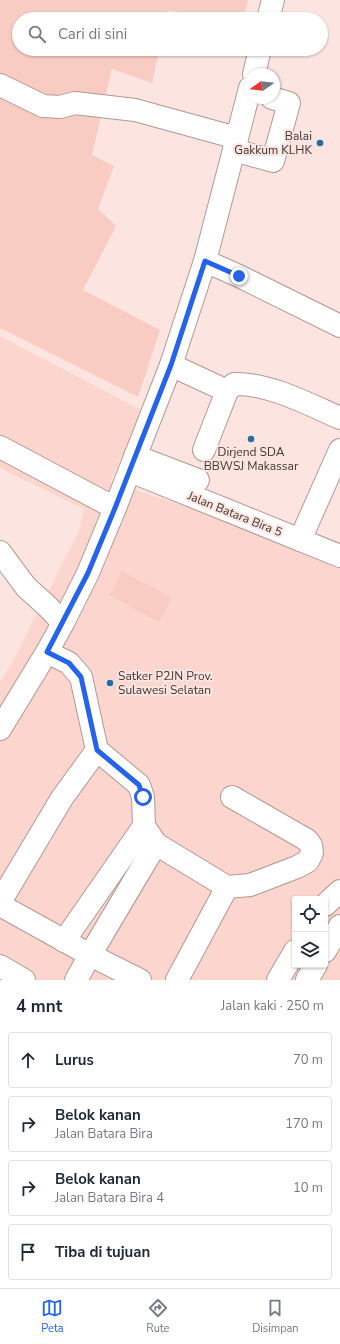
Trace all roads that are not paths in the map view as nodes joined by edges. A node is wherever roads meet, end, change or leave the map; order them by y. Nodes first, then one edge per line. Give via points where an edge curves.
1 (273, 0) edge
2 (270, 12) edge
3 (258, 56) edge
4 (255, 68) edge
5 (0, 85) edge
6 (280, 100) edge
7 (246, 104) edge
8 (236, 144) junction
9 (205, 261) junction
10 (340, 326) edge
11 (171, 365) junction
12 (227, 391) junction
13 (340, 418) edge
14 (0, 446) edge
15 (204, 450) dead end
16 (340, 450) edge
17 (132, 464) junction
18 (198, 480) dead end
19 (115, 508) junction
20 (300, 540) junction
21 (0, 552) edge
22 (340, 556) edge
23 (63, 623) junction
24 (47, 652) junction
25 (0, 729) edge
26 (97, 750) junction
27 (232, 797) dead end
28 (144, 826) junction
29 (156, 844) junction
30 (227, 886) junction
31 (340, 891) edge
32 (328, 902) edge
33 (0, 903) edge
34 (340, 926) edge
35 (64, 941) junction
36 (328, 946) edge
37 (90, 955) junction
38 (292, 956) edge
39 (0, 966) edge
40 (314, 968) edge
41 (24, 980) edge
42 (76, 980) edge
43 (140, 980) edge
44 (177, 980) edge
45 (278, 980) edge
46 (307, 980) edge

1 - 2 street
3 - 4 street
5 - 8 street via 43,106 60,107 75,103 136,110
6 - 8 street via 289,103 273,161
7 - 8 street
8 - 9 street
9 - 10 street
9 - 11 street
11 - 12 street
11 - 17 street
12 - 13 street via 234,384 266,387
12 - 15 street
14 - 19 street
16 - 20 street
17 - 18 street
17 - 19 street
17 - 20 street, Jalan Batara Bira 5
19 - 23 street via 88,573
20 - 22 street, Jalan Batara Bira 5
21 - 23 street via 26,587
23 - 24 street
24 - 25 street
24 - 26 street via 69,663 81,677
26 - 28 street via 139,785 143,797
26 - 33 street via 62,798
27 - 30 street via 308,840 312,853 308,861 297,867 250,885
28 - 29 street
28 - 35 street
29 - 30 street
29 - 37 street
30 - 44 street
31 - 32 street
33 - 35 street
34 - 36 street
35 - 37 street
37 - 42 street
37 - 43 street
38 - 45 street
39 - 41 street
40 - 46 street

